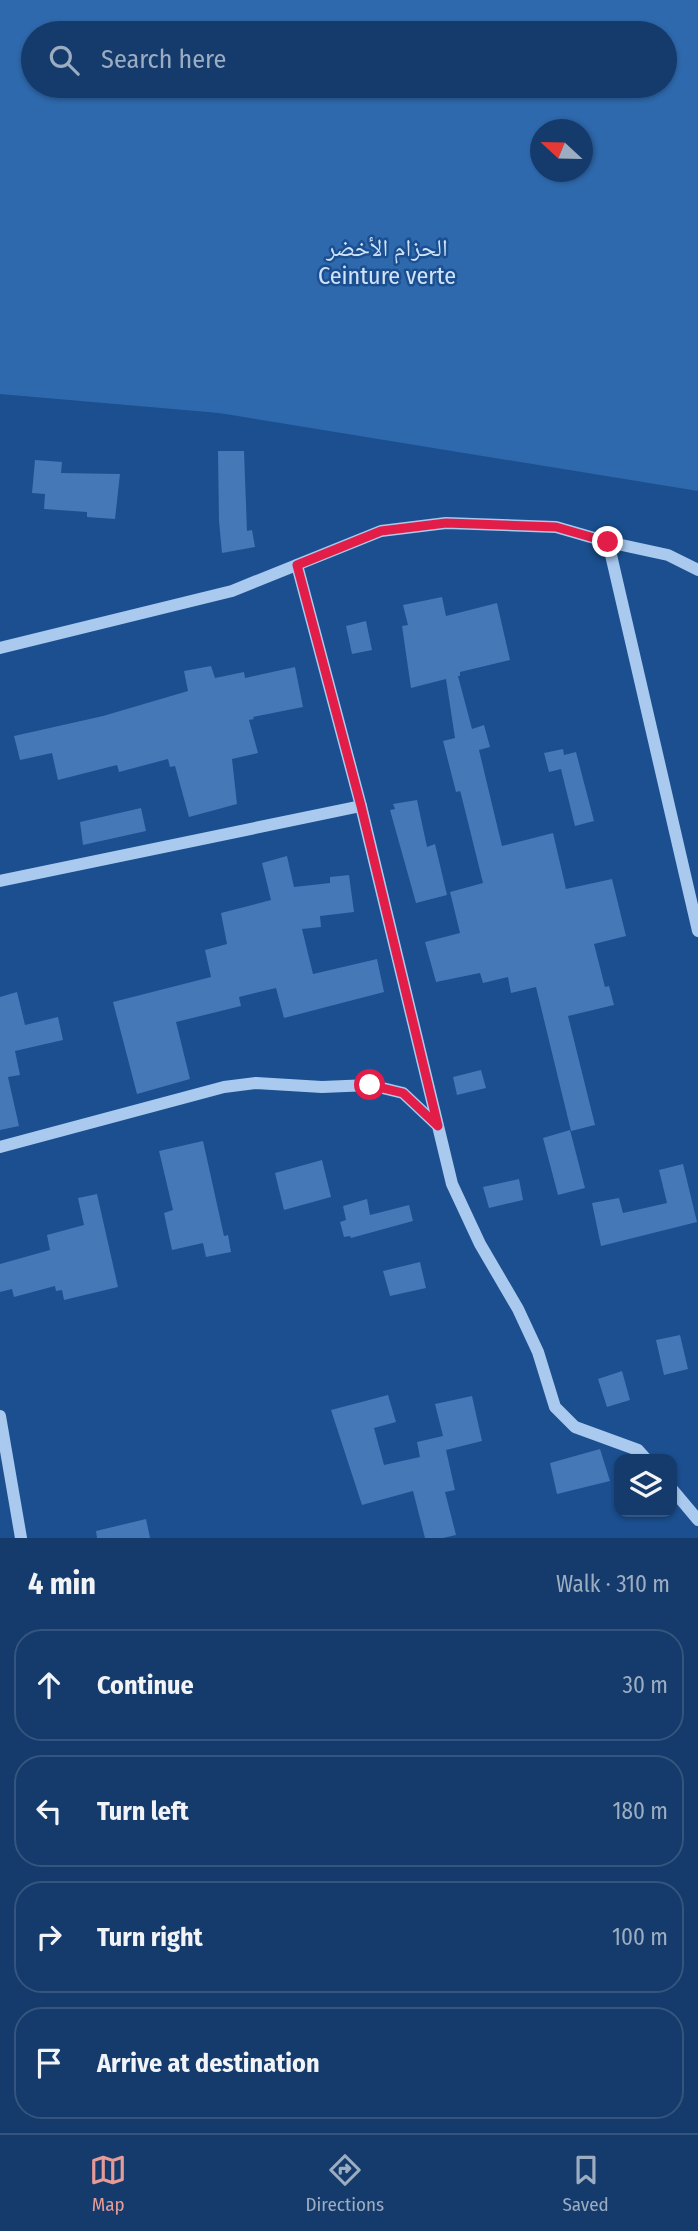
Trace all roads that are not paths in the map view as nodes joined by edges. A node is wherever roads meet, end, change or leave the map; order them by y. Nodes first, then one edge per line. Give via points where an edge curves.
1 (608, 542) junction
2 (297, 565) junction
3 (698, 570) edge
4 (0, 648) edge
5 (361, 806) junction
6 (0, 881) edge
7 (698, 931) edge
8 (438, 1126) junction
9 (0, 1147) edge
10 (0, 1416) edge
11 (642, 1454) edge
12 (677, 1495) edge
13 (698, 1520) edge
14 (21, 1538) edge

1 - 2 street via 556,527 446,523 381,531
1 - 3 street via 668,555
1 - 7 street
2 - 4 street via 232,591
2 - 5 street
5 - 6 street
5 - 8 street
8 - 9 street via 403,1093 370,1085 256,1083 225,1087
8 - 11 street via 452,1184 538,1352 555,1407 575,1427
10 - 14 street
12 - 13 street

